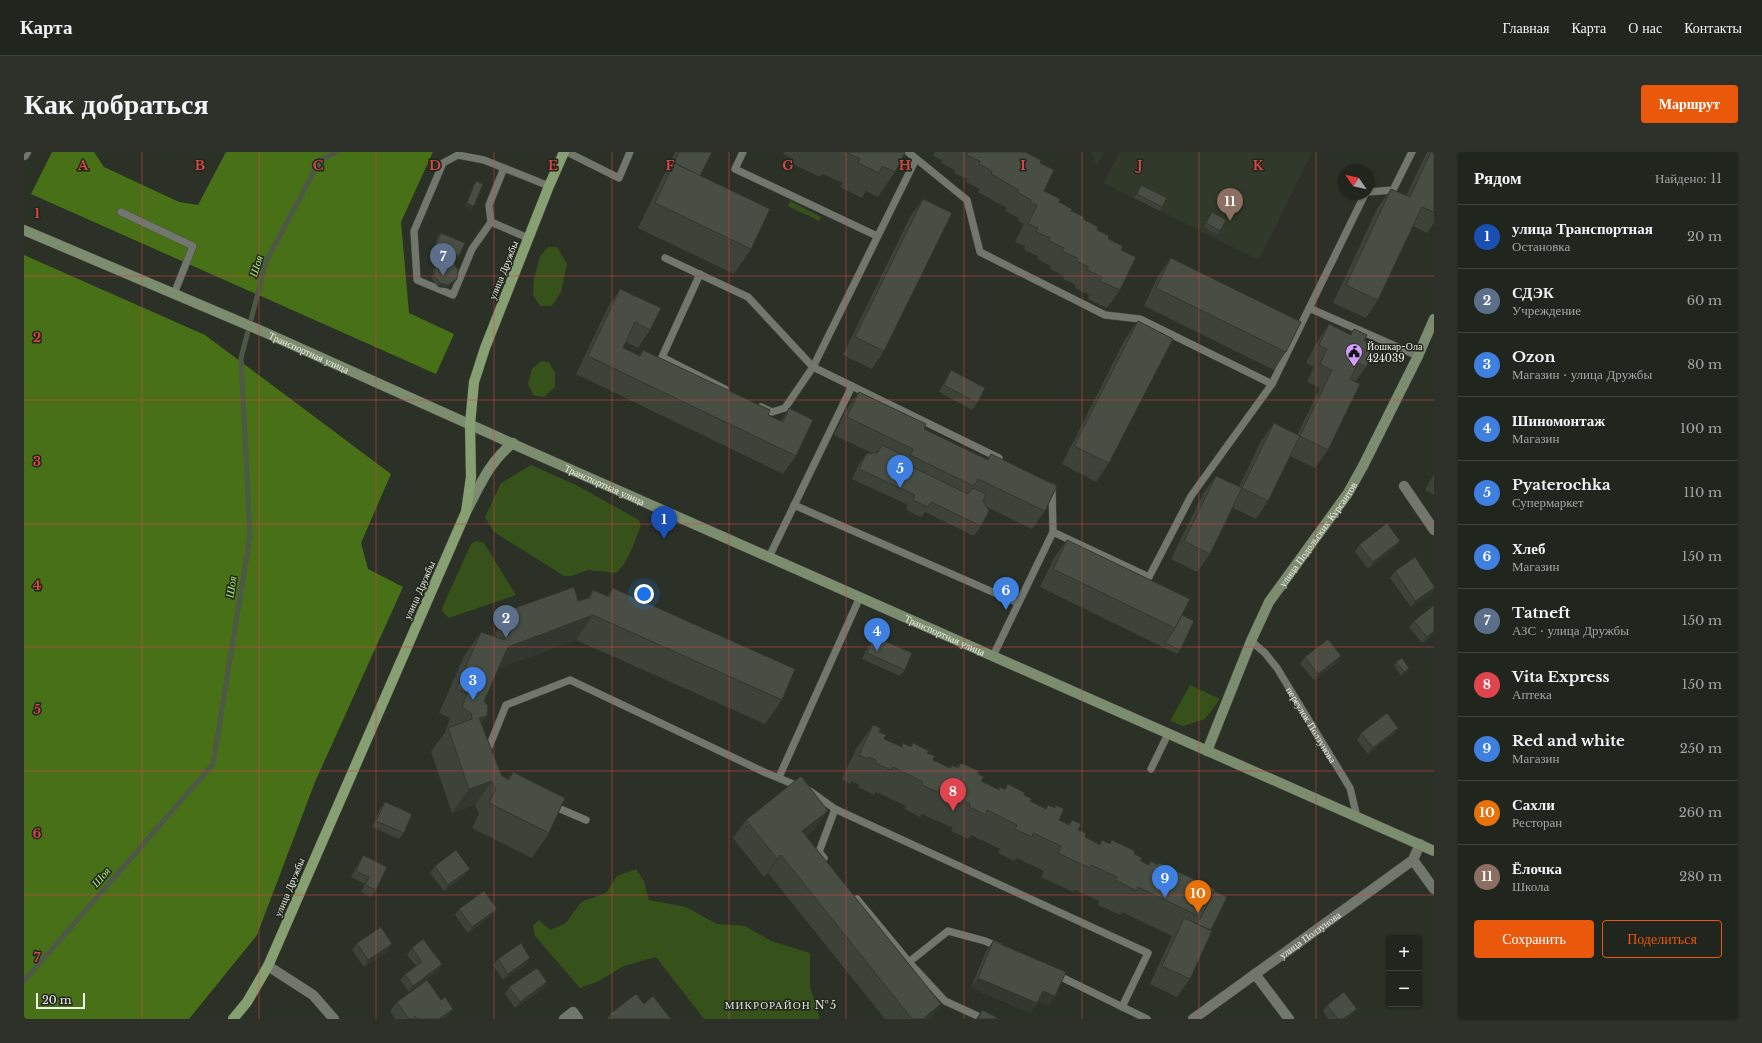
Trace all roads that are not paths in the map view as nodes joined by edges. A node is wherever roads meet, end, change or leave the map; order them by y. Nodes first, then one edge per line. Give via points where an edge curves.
1 (26, 152) edge
2 (565, 152) edge
3 (630, 152) edge
4 (743, 152) edge
5 (908, 152) edge
6 (1412, 152) edge
7 (24, 155) edge
8 (916, 159) junction
9 (504, 168) junction
10 (549, 186) junction
11 (1374, 192) edge
12 (1362, 200) edge
13 (121, 212) dead end
14 (491, 222) junction
15 (24, 230) edge
16 (877, 236) junction
17 (528, 238) junction
18 (665, 258) dead end
19 (700, 274) junction
20 (174, 294) junction
21 (1309, 308) junction
22 (1434, 320) edge
23 (1418, 356) junction
24 (813, 367) junction
25 (1272, 384) junction
26 (852, 386) junction
27 (730, 392) edge
28 (751, 402) edge
29 (470, 424) junction
30 (513, 443) junction
31 (1005, 460) edge
32 (1045, 480) edge
33 (1404, 486) dead end
34 (794, 505) junction
35 (466, 512) junction
36 (1434, 530) edge
37 (1053, 532) junction
38 (769, 557) junction
39 (860, 597) junction
40 (1018, 603) junction
41 (1250, 641) junction
42 (992, 656) junction
43 (1168, 734) junction
44 (1207, 751) junction
45 (490, 757) edge
46 (1151, 769) dead end
47 (779, 777) junction
48 (543, 801) edge
49 (835, 809) junction
50 (1357, 817) junction
51 (586, 820) dead end
52 (1420, 844) junction
53 (1434, 851) edge
54 (1413, 860) junction
55 (829, 864) edge
56 (1434, 889) edge
57 (854, 895) edge
58 (1007, 951) edge
59 (909, 962) junction
60 (268, 966) junction
61 (1050, 972) edge
62 (1256, 974) junction
63 (1122, 1007) junction
64 (575, 1016) edge
65 (233, 1019) edge
66 (334, 1019) edge
67 (564, 1019) edge
68 (984, 1019) edge
69 (1147, 1019) edge
70 (1193, 1019) edge
71 (1289, 1019) edge

1 - 7 street
2 - 3 lane via 619,178
2 - 10 main road, улица Дружбы
4 - 16 lane via 734,169
5 - 8 lane
6 - 11 lane via 1393,190
8 - 16 lane
8 - 25 lane via 967,200 980,252 1105,315 1140,319
9 - 10 lane
9 - 14 lane via 489,205
9 - 14 lane via 484,160 458,155 443,163 414,231 417,280 453,295 472,249
10 - 17 main road, улица Дружбы
12 - 21 lane
13 - 20 lane via 193,246
14 - 17 lane
15 - 20 main road, Транспортная улица
16 - 24 lane
17 - 29 main road, улица Дружбы via 474,382
18 - 19 lane
19 - 24 lane via 748,297
19 - 27 lane via 662,357
20 - 29 main road, Транспортная улица
21 - 23 lane
21 - 25 lane
22 - 23 main road, улица Подольских Курсантов
23 - 41 main road, улица Подольских Курсантов via 1364,466 1348,493 1269,602
24 - 26 lane
24 - 28 lane via 785,408 772,412
25 - 37 lane via 1191,496 1149,577
26 - 31 lane
26 - 34 lane
29 - 30 main road, Транспортная улица
29 - 35 main road, улица Дружбы via 471,477
30 - 35 main road via 488,470
30 - 38 main road, Транспортная улица
32 - 37 lane via 1052,484
33 - 36 street
34 - 38 lane
34 - 40 lane
35 - 60 main road, улица Дружбы
37 - 40 lane
38 - 39 main road, Транспортная улица
39 - 42 main road, Транспортная улица
39 - 47 lane
40 - 42 lane
41 - 44 main road, улица Подольских Курсантов
41 - 50 lane, переулок Ползунова via 1277,668 1350,788
42 - 43 main road, Транспортная улица
43 - 44 main road, Транспортная улица
43 - 46 lane
44 - 50 main road
45 - 47 lane via 487,750 506,705 570,680
47 - 49 lane via 810,791
48 - 51 lane
49 - 55 lane via 819,852
49 - 63 lane via 1148,953
50 - 52 main road
52 - 53 main road
52 - 54 street
54 - 56 street
54 - 62 street, улица Ползунова
57 - 59 lane
58 - 59 lane via 985,941 948,931
59 - 68 lane via 945,1001
60 - 65 main road, улица Дружбы via 247,1002
60 - 66 street via 312,996
61 - 63 lane
62 - 70 street, улица Ползунова
62 - 71 street
63 - 69 lane
64 - 67 street

